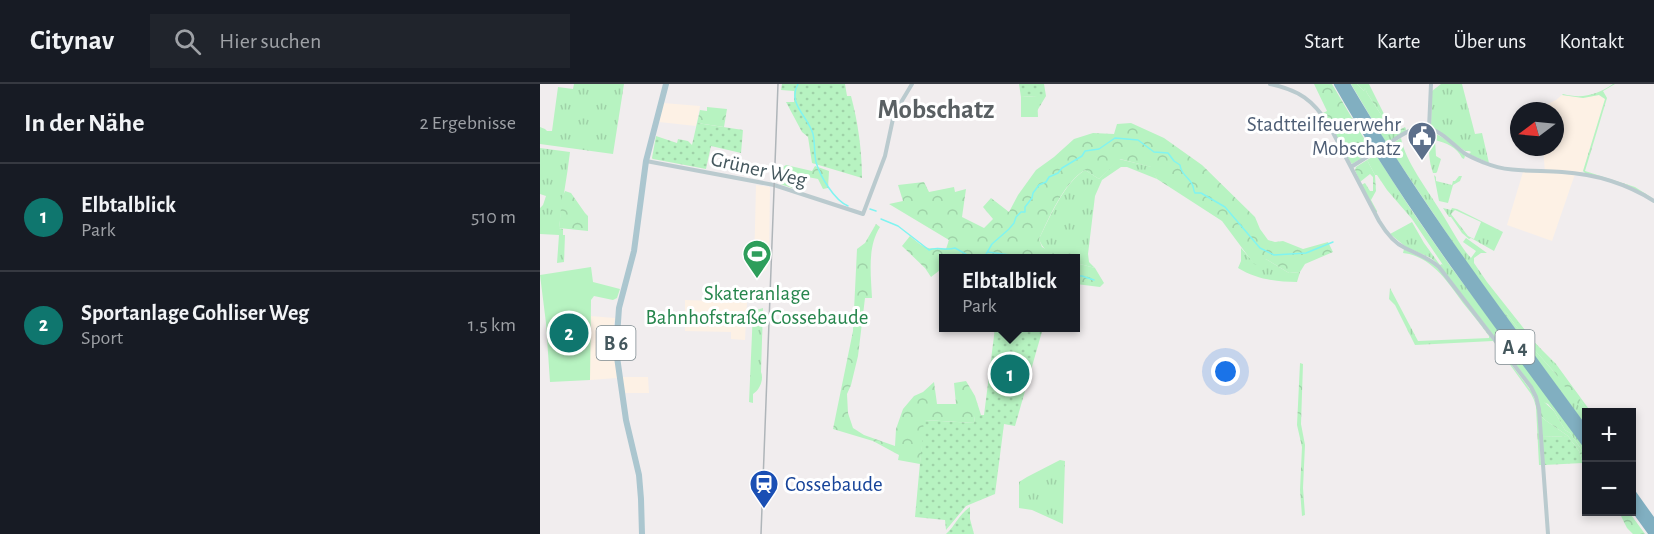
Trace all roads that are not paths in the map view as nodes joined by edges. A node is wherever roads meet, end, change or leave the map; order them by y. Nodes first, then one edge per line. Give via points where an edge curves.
1 (666, 84) edge
2 (912, 84) edge
3 (1270, 84) edge
4 (1338, 84) edge
5 (1346, 84) edge
6 (1431, 84) edge
7 (1429, 128) junction
8 (646, 160) junction
9 (1351, 167) junction
10 (1654, 201) edge
11 (1582, 425) edge
12 (1582, 437) edge
13 (1636, 499) edge
14 (1636, 511) edge
15 (1654, 524) edge
16 (642, 534) edge
17 (1548, 534) edge
18 (1653, 534) edge

1 - 8 main road, B 6
2 - 8 street, Grüner Weg via 894,114 887,149 863,214 774,185
3 - 9 street via 1296,91 1322,114
4 - 12 highway, A 4 via 1464,279
5 - 11 highway, A 4 via 1445,238
6 - 7 street
7 - 9 street via 1417,128
7 - 10 street via 1489,165 1583,174 1624,186
8 - 16 main road, B 6 via 634,251 619,308 616,350 639,475
9 - 17 street via 1385,231 1399,245 1439,267 1533,392 1539,409
13 - 15 highway
14 - 18 highway

